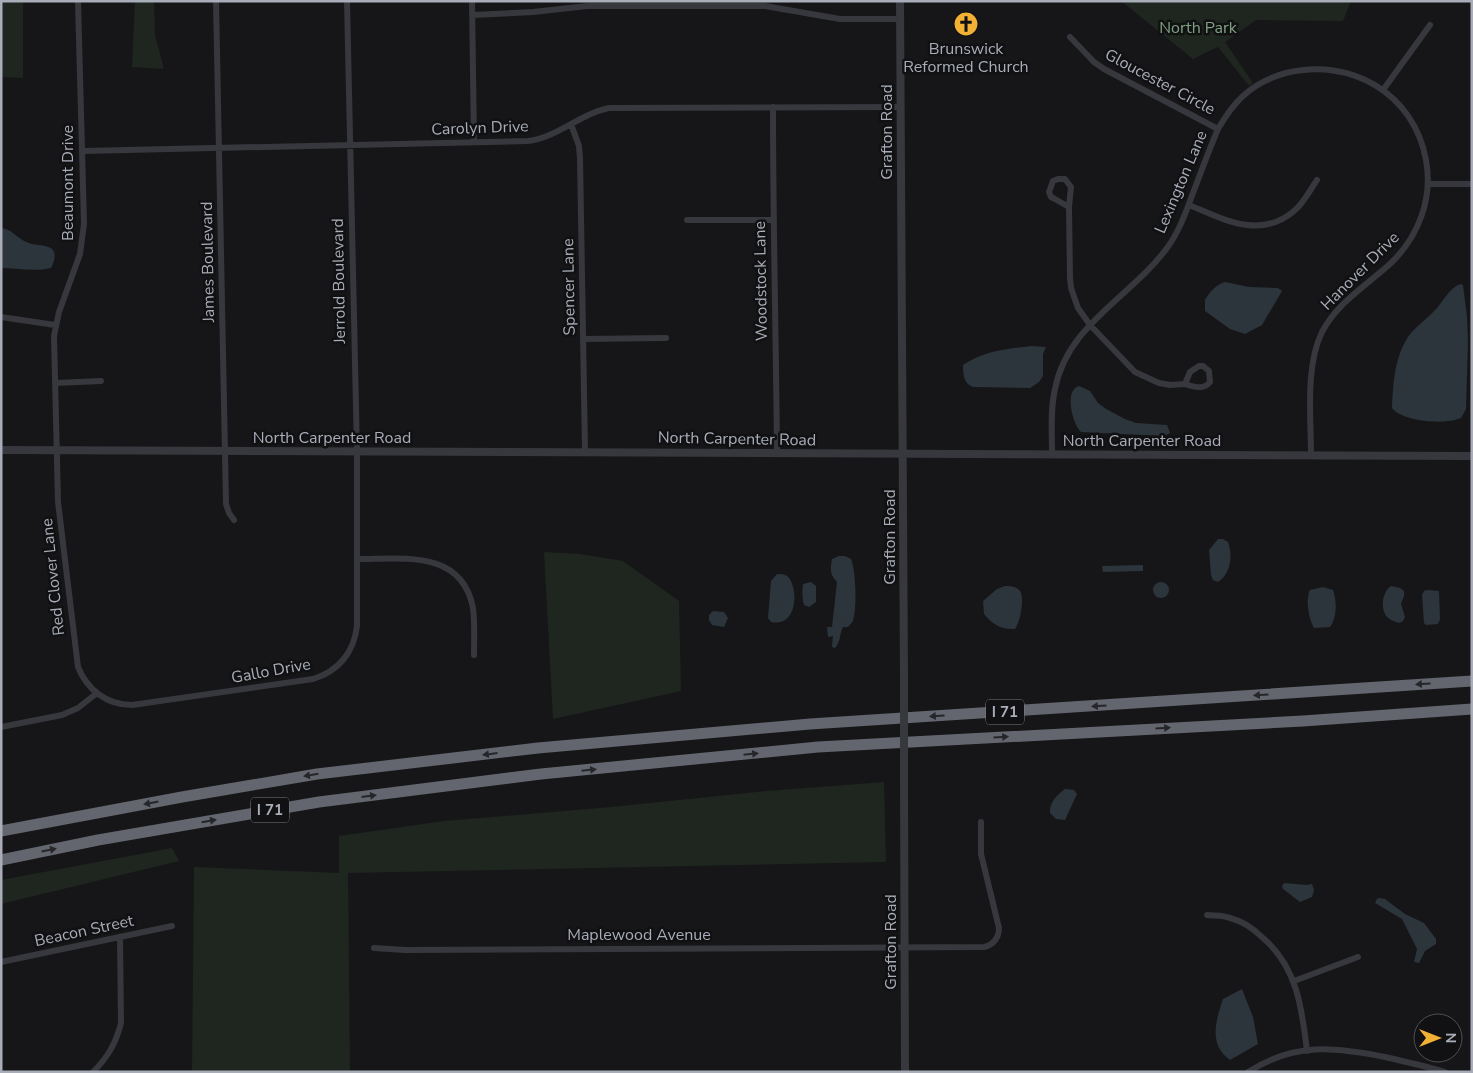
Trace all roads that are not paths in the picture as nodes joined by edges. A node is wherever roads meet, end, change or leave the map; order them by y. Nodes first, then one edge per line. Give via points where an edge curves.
1 (78, 1) edge
2 (216, 1) edge
3 (347, 1) edge
4 (472, 1) edge
5 (900, 1) edge
6 (587, 4) edge
7 (472, 14) junction
8 (900, 19) junction
9 (1430, 25) dead end
10 (1070, 38) dead end
11 (1383, 90) junction
12 (901, 107) junction
13 (772, 108) junction
14 (571, 124) junction
15 (1218, 129) junction
16 (474, 142) junction
17 (350, 144) junction
18 (219, 147) junction
19 (83, 151) junction
20 (1317, 180) dead end
21 (1428, 184) junction
22 (1472, 184) edge
23 (1189, 205) junction
24 (1070, 207) junction
25 (687, 220) dead end
26 (773, 220) junction
27 (1, 317) edge
28 (55, 325) junction
29 (1090, 325) junction
30 (666, 338) dead end
31 (583, 339) junction
32 (101, 381) dead end
33 (55, 383) junction
34 (1185, 384) dead end
35 (1, 450) edge
36 (57, 450) junction
37 (226, 451) junction
38 (357, 452) junction
39 (585, 452) junction
40 (777, 453) junction
41 (903, 454) junction
42 (1052, 454) junction
43 (1311, 455) junction
44 (1472, 456) edge
45 (234, 520) dead end
46 (358, 559) junction
47 (474, 655) dead end
48 (1472, 681) edge
49 (97, 693) junction
50 (1472, 709) edge
51 (1, 727) edge
52 (981, 822) dead end
53 (1, 831) edge
54 (1, 860) edge
55 (1207, 915) dead end
56 (172, 926) dead end
57 (120, 937) junction
58 (374, 948) dead end
59 (905, 948) junction
60 (1358, 957) dead end
61 (1, 962) edge
62 (1294, 981) junction
63 (1307, 1050) junction
64 (93, 1072) edge
65 (905, 1072) edge
66 (1248, 1072) edge
67 (1445, 1072) edge

1 - 19 street, Beaumont Drive
2 - 18 street, James Boulevard
3 - 17 street, Jerrold Boulevard
4 - 7 street
5 - 8 street, Grafton Road
6 - 7 street via 533,12
6 - 8 street via 765,6 840,19
7 - 16 street
8 - 12 street, Grafton Road
9 - 11 street
10 - 15 street, Gloucester Circle via 1104,69
11 - 15 street, Lexington Lane via 1359,77 1332,70 1292,72 1267,81 1243,96
11 - 21 street, Hanover Drive via 1404,110 1418,133 1426,159
12 - 13 street, Carolyn Drive
12 - 41 street, Grafton Road
13 - 14 street, Carolyn Drive via 608,108 591,112
13 - 26 street, Woodstock Lane
14 - 16 street, Carolyn Drive via 536,140
14 - 31 street, Spencer Lane via 580,158
15 - 23 street, Lexington Lane
16 - 17 street, Carolyn Drive
17 - 18 street, Carolyn Drive
17 - 38 street, Jerrold Boulevard
18 - 19 street, Carolyn Drive
18 - 37 street, James Boulevard
19 - 28 street, Beaumont Drive via 83,239 76,269
20 - 23 street via 1294,211 1281,220 1256,226 1240,225
21 - 22 street
21 - 43 street, Hanover Drive via 1425,208 1408,244 1391,264 1346,301 1328,322 1317,344 1312,371
23 - 29 street, Lexington Lane via 1176,235 1160,258
24 - 24 street via 1069,182 1065,179 1052,181 1051,196
24 - 29 street via 1071,288 1078,308
25 - 26 street
26 - 40 street, Woodstock Lane
27 - 28 street
28 - 33 street, Beaumont Drive
29 - 34 street via 1140,375 1164,384
29 - 42 street, Lexington Lane via 1064,358 1059,373 1053,404
30 - 31 street
31 - 39 street, Spencer Lane
32 - 33 street
33 - 36 street, Beaumont Drive
35 - 36 street, North Carpenter Road
36 - 37 street, North Carpenter Road
36 - 49 street, Red Clover Lane via 58,502 76,658 83,677
37 - 38 street, North Carpenter Road
37 - 45 street, James Boulevard via 226,504
38 - 39 street, North Carpenter Road
38 - 46 street, Jerrold Boulevard
39 - 40 street, North Carpenter Road
40 - 41 street, North Carpenter Road
41 - 42 street, North Carpenter Road
41 - 59 street, Grafton Road, bridge
42 - 43 street, North Carpenter Road
43 - 44 street, North Carpenter Road
46 - 47 street via 418,559 437,564 454,574 466,589 472,607
46 - 49 street, Gallo Drive via 354,642 342,662 325,674 306,681 142,705 117,704
48 -> 53 highway, I 71 via 810,724 538,748 317,774
49 - 51 street via 78,708 62,715
54 -> 50 highway, I 71 via 319,802 541,774 818,747
52 - 59 street, Maplewood Avenue via 981,850 999,925 998,937 984,947
55 - 62 street via 1230,918 1260,934 1276,950
56 - 57 street, Beacon Street
57 - 61 street, Beacon Street
57 - 64 street via 121,1022 110,1052
58 - 59 street, Maplewood Avenue
59 - 65 street, Grafton Road
60 - 62 street
62 - 63 street
63 - 66 street via 1273,1059
63 - 67 street via 1342,1049

